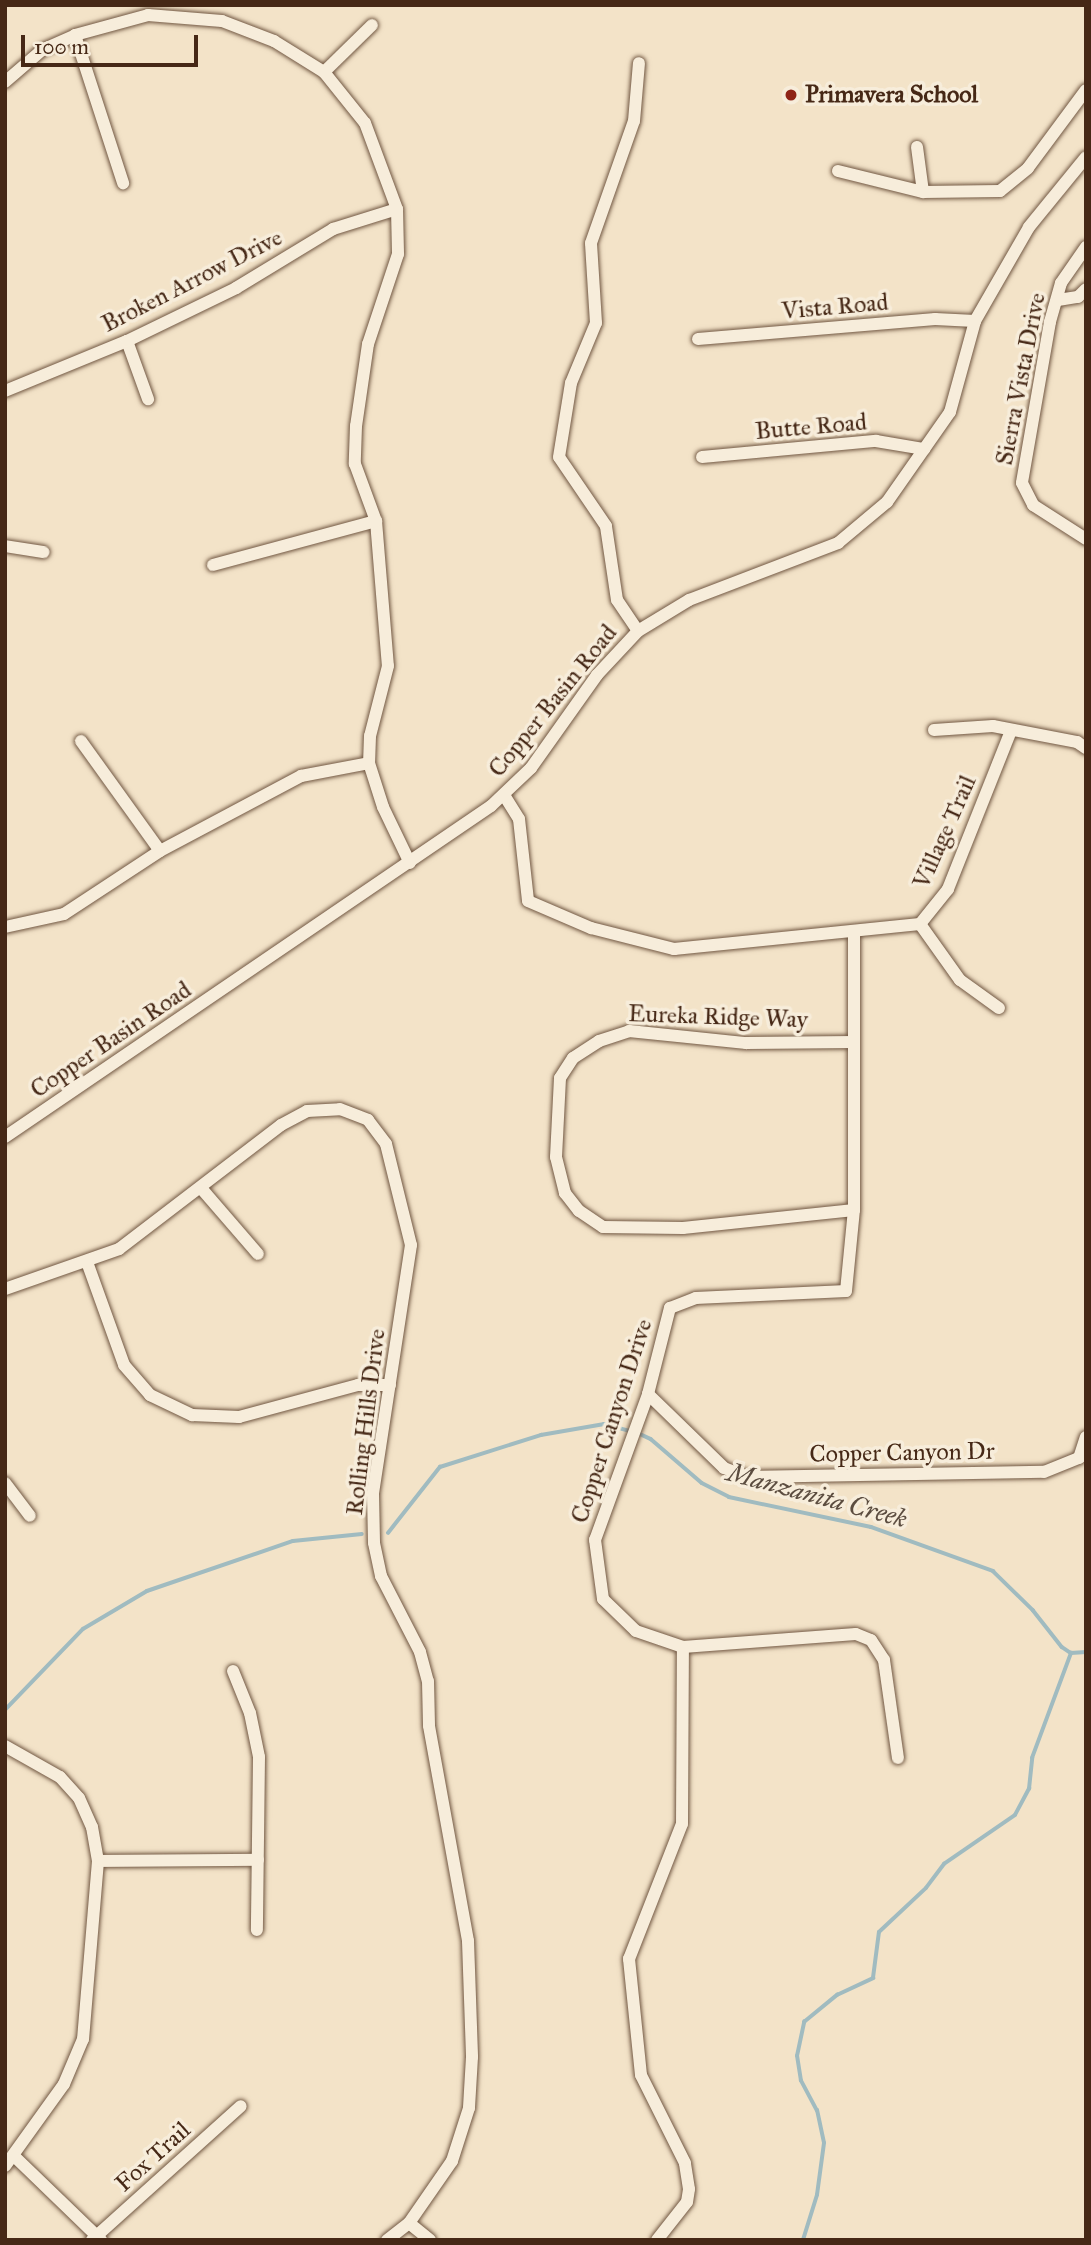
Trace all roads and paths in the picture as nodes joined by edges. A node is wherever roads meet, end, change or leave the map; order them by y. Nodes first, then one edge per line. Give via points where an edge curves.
1 (372, 25) dead end
2 (75, 34) junction
3 (639, 63) dead end
4 (324, 72) junction
5 (5, 82) edge
6 (1086, 90) edge
7 (917, 147) dead end
8 (1086, 157) edge
9 (838, 171) dead end
10 (123, 183) dead end
11 (923, 192) junction
12 (397, 209) junction
13 (1086, 247) edge
14 (1086, 289) edge
15 (1058, 300) junction
16 (975, 321) junction
17 (698, 340) dead end
18 (127, 341) junction
19 (5, 391) edge
20 (148, 398) dead end
21 (924, 449) junction
22 (702, 457) dead end
23 (376, 521) junction
24 (1086, 539) edge
25 (5, 547) edge
26 (44, 552) dead end
27 (213, 565) dead end
28 (638, 631) junction
29 (934, 730) dead end
30 (1011, 731) junction
31 (81, 741) dead end
32 (1086, 748) edge
33 (369, 763) junction
34 (504, 795) junction
35 (160, 851) junction
36 (410, 863) junction
37 (920, 924) junction
38 (5, 927) edge
39 (854, 932) junction
40 (999, 1008) dead end
41 (854, 1042) junction
42 (5, 1137) edge
43 (201, 1188) junction
44 (854, 1210) junction
45 (258, 1254) dead end
46 (87, 1262) junction
47 (5, 1289) edge
48 (390, 1385) junction
49 (648, 1394) junction
50 (1086, 1437) edge
51 (5, 1483) edge
52 (30, 1516) dead end
53 (683, 1647) junction
54 (233, 1671) dead end
55 (5, 1746) edge
56 (898, 1758) dead end
57 (258, 1860) junction
58 (98, 1861) junction
59 (257, 1930) dead end
60 (241, 2106) dead end
61 (15, 2157) junction
62 (5, 2166) edge
63 (409, 2223) junction
64 (97, 2238) edge
65 (387, 2240) edge
66 (430, 2240) edge
67 (657, 2240) edge

1 - 4 street
2 - 4 street via 148,15 222,21 274,41
2 - 5 street via 42,50
2 - 10 street
3 - 28 street via 634,121 591,243 596,323 570,383 559,457 606,526 617,600
4 - 12 street via 365,123
6 - 11 street via 1028,168 1000,191
7 - 11 street
8 - 16 street, Copper Basin Road via 1029,227
9 - 11 street
12 - 18 street, Broken Arrow Drive via 333,229 236,288
12 - 23 street via 398,254 368,344 356,426 355,464
13 - 15 street, Sierra Vista Drive via 1061,283
14 - 15 street via 1078,297
15 - 24 street, Sierra Vista Drive via 1023,483 1033,505
16 - 17 street, Vista Road via 935,319
16 - 21 street, Copper Basin Road via 950,412
18 - 19 street, Broken Arrow Drive
18 - 20 street
21 - 22 street, Butte Road via 876,441
21 - 28 street, Copper Basin Road via 887,502 838,543 689,600
23 - 27 street
23 - 33 street via 388,666 370,736
25 - 26 street
28 - 34 street, Copper Basin Road via 597,675 531,768
29 - 30 street via 993,726
30 - 32 street via 1077,742
30 - 37 street, Village Trail via 948,889
31 - 35 street
33 - 35 street via 301,776
33 - 36 street via 383,807
34 - 36 street, Copper Basin Road
34 - 39 street via 519,819 528,901 591,928 674,950
35 - 38 street via 64,914
36 - 42 street, Copper Basin Road
37 - 39 street, Village Trail
37 - 40 street via 960,980
39 - 41 street, Copper Canyon Drive
41 - 44 street, Copper Canyon Drive
41 - 44 street, Eureka Ridge Way via 746,1042 629,1031 598,1041 573,1058 560,1078 556,1157 565,1193 579,1211 603,1227 683,1228
43 - 45 street
43 - 46 street, Rolling Hills Drive via 119,1249
43 - 48 street, Rolling Hills Drive via 281,1125 307,1111 340,1109 368,1120 386,1144 411,1245
44 - 49 street, Copper Canyon Drive via 846,1291 696,1298 670,1308
46 - 47 street, Rolling Hills Drive
46 - 48 street via 124,1365 150,1395 192,1415 239,1417 358,1385
48 - 63 street, Rolling Hills Drive via 373,1494 374,1543 381,1576 420,1652 428,1681 429,1726 468,1941 472,2057 469,2108 452,2161
49 - 50 street, Copper Canyon Dr via 724,1468 747,1477 1044,1472 1079,1458
49 - 53 street, Copper Canyon Drive via 595,1540 603,1599 636,1631
51 - 52 street
53 - 56 street via 856,1634 871,1640 884,1660
53 - 67 street via 682,1824 629,1959 640,2075 685,2162 690,2189 687,2202
54 - 57 street via 250,1713 259,1757
55 - 58 street via 60,1777 79,1798 92,1827
57 - 58 street
57 - 59 street
58 - 61 street via 83,2039 64,2084
60 - 64 street, Fox Trail
61 - 62 street
61 - 64 street
63 - 65 street, Rolling Hills Drive
63 - 66 street

